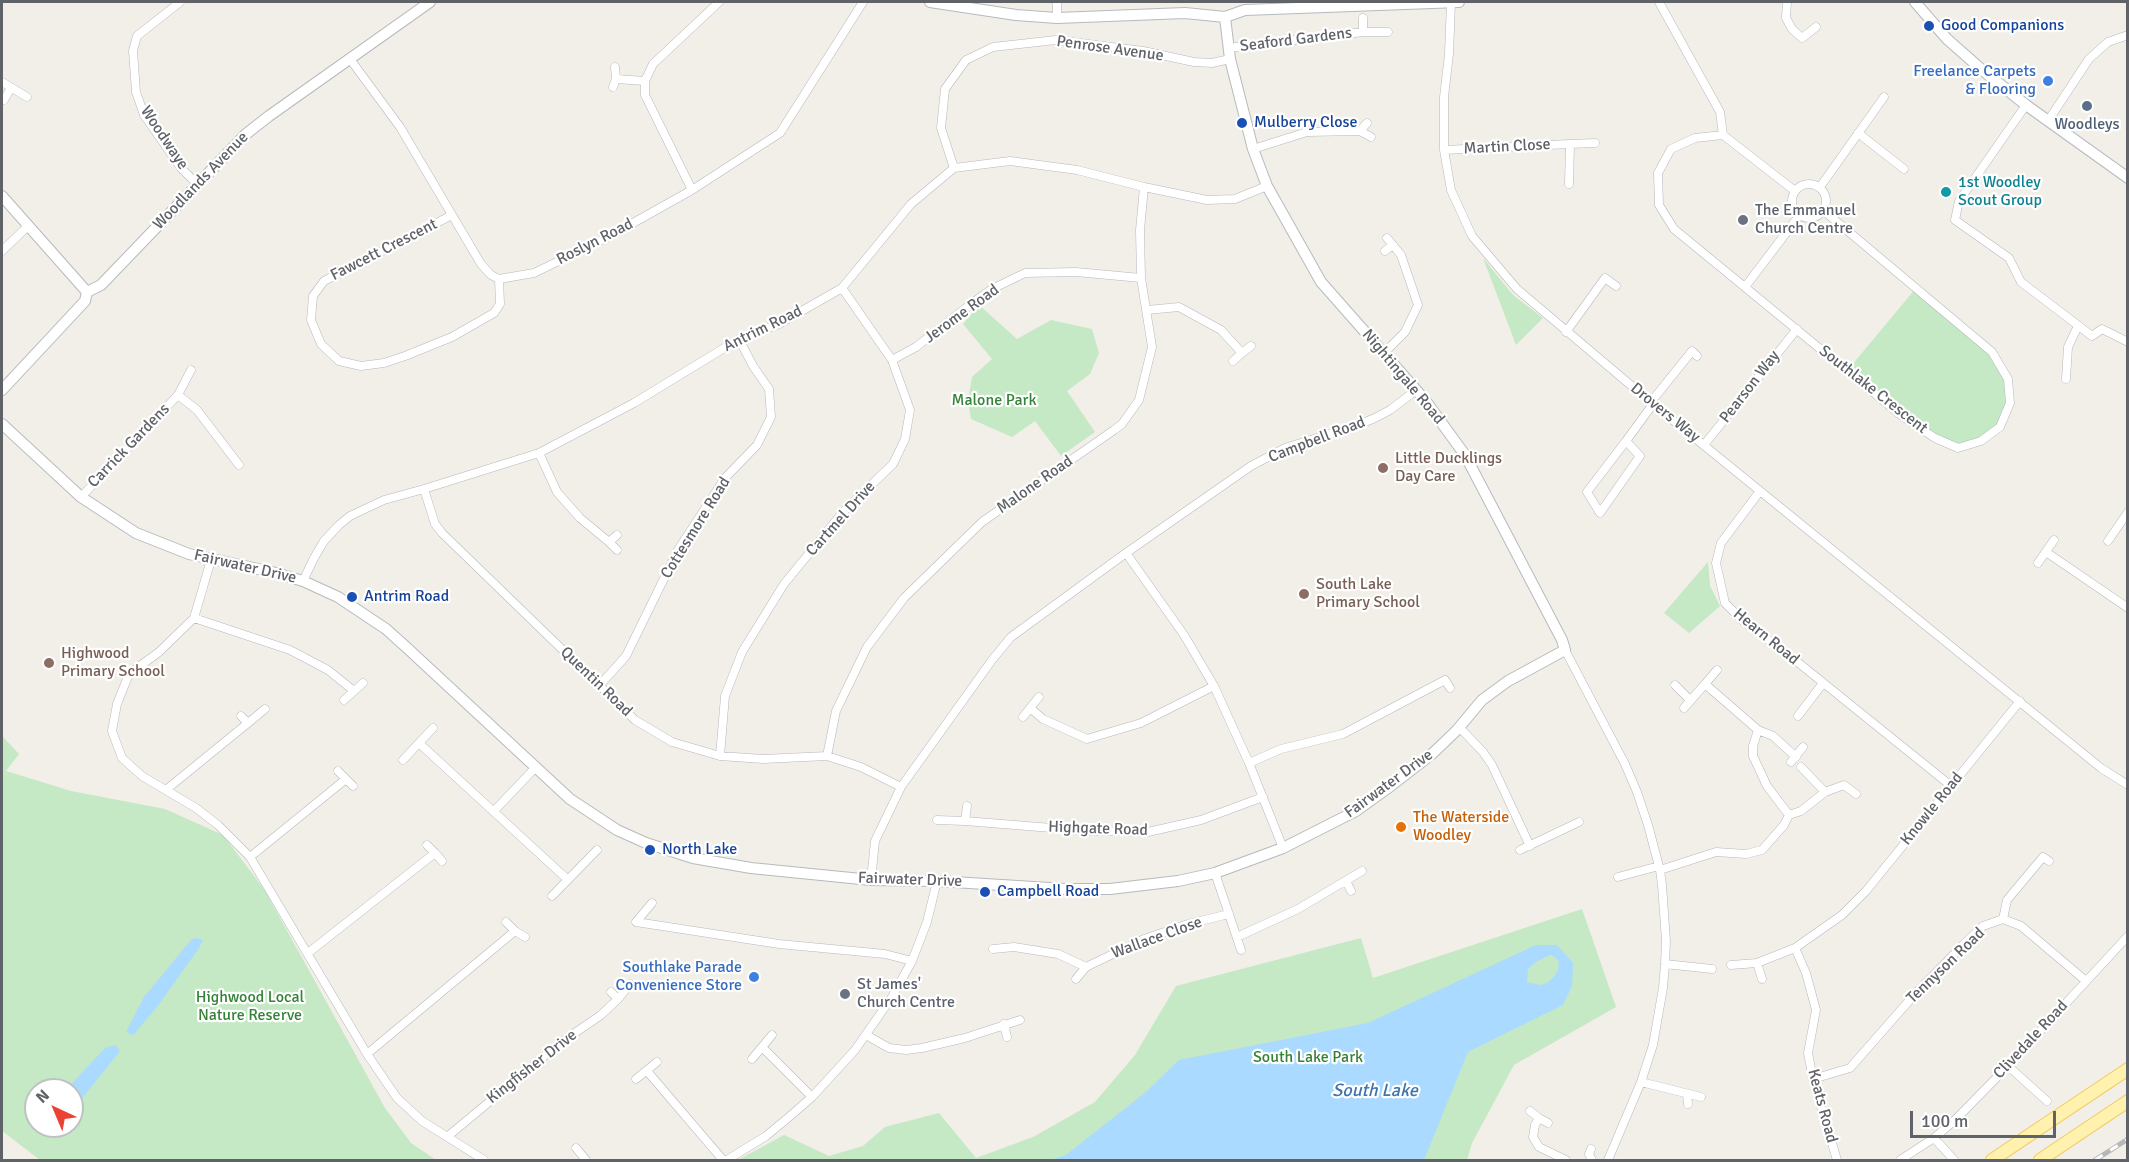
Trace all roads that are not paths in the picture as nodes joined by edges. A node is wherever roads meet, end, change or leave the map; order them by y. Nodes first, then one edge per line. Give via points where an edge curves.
1 (180, 2) edge
2 (430, 2) edge
3 (719, 2) edge
4 (863, 2) edge
5 (930, 2) edge
6 (1057, 2) edge
7 (1451, 2) edge
8 (1459, 2) edge
9 (1659, 2) edge
10 (1787, 2) edge
11 (1915, 2) edge
12 (1413, 3) edge
13 (1245, 6) edge
14 (1225, 16) junction
15 (1057, 18) junction
16 (1363, 18) dead end
17 (1816, 27) dead end
18 (1363, 32) junction
19 (1388, 32) dead end
20 (2127, 35) edge
21 (1229, 54) junction
22 (350, 59) junction
23 (615, 67) dead end
24 (616, 79) junction
25 (645, 81) junction
26 (2, 82) edge
27 (613, 87) dead end
28 (11, 88) junction
29 (27, 97) dead end
30 (1884, 97) dead end
31 (4, 100) dead end
32 (2026, 105) junction
33 (2048, 121) junction
34 (1367, 123) dead end
35 (1360, 131) junction
36 (1858, 133) junction
37 (1723, 135) junction
38 (1371, 137) dead end
39 (1595, 143) dead end
40 (1570, 144) junction
41 (1253, 149) junction
42 (1444, 150) junction
43 (954, 168) junction
44 (1904, 169) dead end
45 (2127, 177) edge
46 (197, 184) junction
47 (1569, 184) dead end
48 (1267, 186) junction
49 (1144, 187) junction
50 (1820, 187) junction
51 (692, 190) junction
52 (1795, 191) junction
53 (2, 196) edge
54 (1824, 211) junction
55 (452, 214) junction
56 (1799, 216) junction
57 (28, 226) junction
58 (2, 250) edge
59 (1385, 251) dead end
60 (1141, 278) junction
61 (499, 279) junction
62 (1616, 286) dead end
63 (1745, 287) junction
64 (842, 288) junction
65 (87, 292) junction
66 (1148, 310) junction
67 (2078, 326) junction
68 (1797, 329) junction
69 (1566, 332) junction
70 (739, 339) junction
71 (2127, 342) edge
72 (1251, 346) dead end
73 (1692, 351) dead end
74 (1242, 353) junction
75 (1384, 353) junction
76 (892, 360) junction
77 (1233, 361) dead end
78 (191, 370) dead end
79 (2066, 379) dead end
80 (2, 390) edge
81 (1415, 391) junction
82 (178, 395) junction
83 (1652, 403) junction
84 (2, 424) edge
85 (1626, 441) junction
86 (1704, 446) junction
87 (538, 453) junction
88 (239, 465) dead end
89 (424, 489) junction
90 (1760, 491) junction
91 (81, 497) junction
92 (2127, 512) edge
93 (617, 535) dead end
94 (2054, 540) dead end
95 (609, 542) junction
96 (2108, 542) dead end
97 (617, 550) dead end
98 (2046, 552) junction
99 (1126, 553) junction
100 (211, 560) junction
101 (2038, 563) dead end
102 (303, 581) junction
103 (2127, 608) edge
104 (194, 618) junction
105 (1565, 650) junction
106 (1717, 670) dead end
107 (363, 683) dead end
108 (1823, 683) junction
109 (1705, 684) junction
110 (599, 686) junction
111 (1214, 686) junction
112 (1675, 686) dead end
113 (1450, 688) dead end
114 (354, 691) junction
115 (1039, 697) dead end
116 (344, 700) dead end
117 (1690, 700) junction
118 (2020, 701) junction
119 (1030, 708) junction
120 (1684, 708) dead end
121 (265, 709) dead end
122 (241, 716) dead end
123 (1798, 716) dead end
124 (1023, 717) dead end
125 (248, 723) junction
126 (1459, 727) junction
127 (433, 728) dead end
128 (1758, 730) junction
129 (420, 744) junction
130 (1803, 747) dead end
131 (720, 756) junction
132 (827, 756) junction
133 (403, 760) dead end
134 (1249, 763) junction
135 (1801, 767) dead end
136 (535, 768) junction
137 (338, 771) dead end
138 (346, 779) junction
139 (2126, 782) edge
140 (1950, 785) junction
141 (353, 786) dead end
142 (901, 787) junction
143 (167, 789) junction
144 (1825, 792) junction
145 (1856, 794) dead end
146 (1263, 797) junction
147 (967, 806) dead end
148 (494, 811) junction
149 (1789, 815) junction
150 (937, 820) dead end
151 (965, 821) junction
152 (1579, 822) dead end
153 (427, 845) dead end
154 (1530, 846) junction
155 (1283, 848) junction
156 (597, 850) dead end
157 (1520, 850) dead end
158 (435, 853) junction
159 (250, 857) junction
160 (2043, 857) dead end
161 (442, 861) dead end
162 (1660, 868) junction
163 (1362, 871) dead end
164 (1215, 873) junction
165 (1618, 877) dead end
166 (567, 879) junction
167 (871, 880) junction
168 (1346, 880) junction
169 (937, 881) junction
170 (1351, 891) dead end
171 (552, 896) dead end
172 (652, 903) dead end
173 (1229, 914) junction
174 (2003, 919) junction
175 (506, 922) dead end
176 (515, 931) junction
177 (2127, 936) edge
178 (525, 937) dead end
179 (1237, 937) junction
180 (1795, 948) junction
181 (993, 949) dead end
182 (1241, 950) dead end
183 (308, 953) junction
184 (912, 961) junction
185 (1757, 963) junction
186 (1665, 964) junction
187 (1731, 965) dead end
188 (1086, 967) junction
189 (1712, 969) dead end
190 (1076, 979) dead end
191 (1762, 979) dead end
192 (2086, 981) junction
193 (630, 984) dead end
194 (611, 992) dead end
195 (618, 999) junction
196 (1020, 1020) dead end
197 (1004, 1024) junction
198 (772, 1035) dead end
199 (866, 1035) junction
200 (1007, 1036) dead end
201 (762, 1047) junction
202 (367, 1054) junction
203 (752, 1059) dead end
204 (657, 1062) dead end
205 (2007, 1066) junction
206 (2127, 1070) edge
207 (646, 1071) junction
208 (636, 1079) dead end
209 (1813, 1079) junction
210 (1641, 1082) junction
211 (1687, 1094) junction
212 (812, 1097) junction
213 (1701, 1097) dead end
214 (2047, 1101) dead end
215 (2127, 1101) edge
216 (1688, 1104) dead end
217 (1530, 1111) dead end
218 (1539, 1118) junction
219 (1548, 1123) dead end
220 (447, 1137) junction
221 (1934, 1138) junction
222 (576, 1148) dead end
223 (1591, 1149) dead end
224 (584, 1160) edge
225 (484, 1161) edge
226 (725, 1161) edge
227 (1566, 1161) edge
228 (1592, 1161) edge
229 (1608, 1161) edge
230 (1837, 1161) edge
231 (1900, 1161) edge
232 (1954, 1161) edge
233 (1992, 1161) edge
234 (2040, 1161) edge

1 - 46 street, Woodwaye via 137,36 133,51 136,92 144,115
2 - 22 street, Woodlands Avenue
3 - 25 street via 653,64
4 - 51 street, Roslyn Road via 780,133
5 - 15 street
6 - 15 street
7 - 8 street
7 - 12 street
7 - 42 street, Drovers Way
9 - 37 street via 1720,112
10 - 17 street via 1786,18 1802,38
11 - 32 street via 1947,39
12 - 13 street
13 - 14 street
14 - 15 street via 1185,13
14 - 21 street, Nightingale Road
16 - 18 street, Seaford Gardens
18 - 19 street, Seaford Gardens
18 - 21 street, Seaford Gardens
20 - 33 street via 2108,42 2089,59
21 - 41 street, Nightingale Road
21 - 43 street, Penrose Avenue via 1212,63 1056,40 993,47 966,60 945,89 941,128
22 - 46 street, Woodlands Avenue via 246,134
22 - 55 street via 400,127
23 - 24 street
24 - 25 street
24 - 27 street
25 - 51 street via 645,95
26 - 28 street
28 - 29 street
28 - 31 street
30 - 36 street
32 - 33 street
32 - 67 street via 1959,201 1955,220 2008,258 2020,282
33 - 45 street
34 - 35 street
35 - 38 street
35 - 41 street via 1306,132
36 - 44 street
36 - 50 street
37 - 52 street
37 - 63 street, Southlake Crescent via 1695,138 1671,149 1658,173 1659,205 1674,229
39 - 40 street, Martin Close
40 - 42 street, Martin Close
40 - 47 street, Martin Close
41 - 48 street, Nightingale Road
42 - 69 street, Drovers Way via 1451,189 1472,236 1517,289
43 - 49 street via 1010,160 1077,170
43 - 64 street, Antrim Road via 911,204
46 - 65 street, Woodlands Avenue via 101,285
48 - 49 street via 1235,199 1207,200
48 - 75 street, Nightingale Road via 1321,282
49 - 60 street, Malone Road
50 - 52 street via 1806,184
50 - 54 street via 1827,200
51 - 61 street, Roslyn Road via 534,273
52 - 56 street via 1792,205
53 - 57 street
54 - 56 street via 1812,219
54 - 68 street, Southlake Crescent via 1992,352 2008,379 2010,403 2000,427 1981,441 1958,448 1902,416
55 - 61 street via 481,264
55 - 61 street, Fawcett Crescent via 324,280 312,296 311,320 321,344 339,361 361,366 405,356 452,337 494,313 500,304
56 - 63 street
57 - 58 street
57 - 65 street
59 - 75 street via 1390,242 1401,255 1418,305 1404,332
60 - 66 street, Malone Road
60 - 76 street, Jerome Road via 1076,272 1025,273 992,289 916,347
62 - 69 street via 1605,278
63 - 68 street, Southlake Crescent
64 - 70 street, Antrim Road via 779,324
64 - 76 street, Cartmel Drive
65 - 80 street, Woodlands Avenue via 80,308
66 - 74 street via 1179,307 1221,330
66 - 132 street, Malone Road via 1152,347 1139,400 1122,424 982,522 904,598 861,658 836,711
67 - 71 street via 2092,336 2102,329
67 - 79 street via 2068,347
68 - 86 street, Pearson Way
69 - 83 street, Drovers Way
70 - 87 street, Antrim Road via 634,403
70 - 110 street, Cottesmore Road via 769,389 771,417 757,445 724,478 678,550 626,656
72 - 74 street
73 - 83 street
74 - 77 street
75 - 81 street, Nightingale Road
76 - 131 street, Cartmel Drive via 910,410 905,439 893,464 843,512 784,584 742,652 725,696
78 - 82 street, Carrick Gardens
81 - 99 street, Campbell Road via 1375,418 1285,448 1251,466
81 - 105 street, Nightingale Road via 1465,455
82 - 88 street, Carrick Gardens via 197,410
82 - 91 street, Carrick Gardens
83 - 85 street
83 - 86 street, Drovers Way
84 - 91 street, Fairwater Drive
85 - 85 street via 1587,492 1601,514 1640,456
86 - 90 street, Drovers Way
87 - 89 street, Antrim Road
87 - 95 street via 557,492
89 - 102 street, Antrim Road via 384,500 350,516 324,541
89 - 110 street, Quentin Road via 433,519 442,533
90 - 108 street, Hearn Road via 1721,543 1716,563 1725,603
90 - 118 street, Drovers Way
91 - 100 street, Fairwater Drive via 136,534
92 - 96 street
93 - 95 street
94 - 98 street
95 - 97 street
98 - 101 street
98 - 103 street
99 - 111 street via 1184,635
99 - 142 street, Campbell Road via 1011,637
100 - 102 street, Fairwater Drive
100 - 104 street
102 - 136 street, Fairwater Drive via 338,597 386,629
104 - 114 street via 290,650 328,670
104 - 143 street via 129,674 112,731 122,758 142,776
105 - 126 street, Fairwater Drive via 1508,681 1480,702
105 - 162 street, Nightingale Road via 1625,764
106 - 109 street
107 - 114 street
108 - 123 street
108 - 140 street, Hearn Road
109 - 117 street
109 - 128 street
110 - 131 street, Quentin Road via 635,720 672,742
111 - 119 street via 1141,723 1087,739 1043,719
111 - 134 street
112 - 117 street
113 - 134 street via 1445,680 1343,734 1281,748
114 - 116 street
115 - 119 street
117 - 120 street
118 - 139 street, Drovers Way via 2101,768
118 - 140 street, Knowle Road
119 - 124 street
121 - 125 street
122 - 125 street
125 - 143 street
126 - 154 street via 1492,765
126 - 155 street, Fairwater Drive via 1433,753 1369,802
127 - 129 street
128 - 130 street via 1773,736 1793,759
128 - 149 street via 1753,756 1767,786
129 - 133 street
129 - 148 street
131 - 132 street, Quentin Road
132 - 142 street, Quentin Road
134 - 146 street
135 - 144 street
136 - 148 street
136 - 167 street, Fairwater Drive via 588,812 646,843 693,858 751,868
137 - 138 street
138 - 141 street
138 - 159 street
140 - 180 street, Knowle Road via 1866,891 1842,915
142 - 167 street, Campbell Road via 875,841
143 - 159 street via 218,825
144 - 145 street via 1844,784
144 - 149 street via 1801,811
146 - 151 street, Highgate Road via 1201,820 1148,832
146 - 155 street
147 - 151 street
148 - 166 street
149 - 162 street via 1762,850 1746,854 1716,852
150 - 151 street, Highgate Road
152 - 154 street
153 - 158 street
154 - 157 street
155 - 164 street, Fairwater Drive
156 - 166 street
158 - 161 street
158 - 183 street
159 - 183 street
160 - 174 street via 2007,900
162 - 165 street
162 - 186 street, Nightingale Road
163 - 168 street
164 - 169 street, Fairwater Drive via 1110,889
164 - 173 street
166 - 171 street
167 - 169 street, Fairwater Drive
168 - 170 street
168 - 179 street via 1298,909
169 - 184 street
172 - 184 street via 636,922 779,944 885,954
173 - 179 street
173 - 188 street, Wallace Close via 1144,939
174 - 192 street, Tennyson Road via 2021,926
174 - 209 street, Tennyson Road via 1983,926 1963,945 1850,1068
175 - 176 street
176 - 178 street
176 - 202 street
177 - 192 street, Clivedale Road
179 - 182 street
180 - 185 street, Knowle Road
180 - 209 street, Keats Road via 1816,1010 1808,1053
181 - 188 street via 1014,947 1058,954
183 - 202 street
184 - 199 street
185 - 187 street, Knowle Road
185 - 191 street
186 - 189 street
186 - 210 street, Nightingale Road via 1653,1045
188 - 190 street, Wallace Close
192 - 205 street, Clivedale Road
193 - 195 street, Kingfisher Drive
194 - 195 street
195 - 220 street, Kingfisher Drive
196 - 197 street
197 - 199 street via 965,1038 906,1050 890,1048
197 - 200 street
198 - 201 street
199 - 212 street
201 - 203 street
201 - 212 street
202 - 220 street via 397,1098
204 - 207 street
205 - 214 street
205 - 221 street, Clivedale Road
206 - 233 main road
207 - 208 street
207 - 226 street
209 - 230 street, Keats Road
210 - 211 street
210 - 229 street, Nightingale Road
211 - 213 street
211 - 216 street
212 - 226 street via 765,1136
215 - 234 main road
217 - 218 street
218 - 219 street
218 - 227 street via 1533,1137 1539,1147
220 - 225 street
221 - 231 street, Clivedale Road
221 - 232 street
222 - 224 street
223 - 228 street

